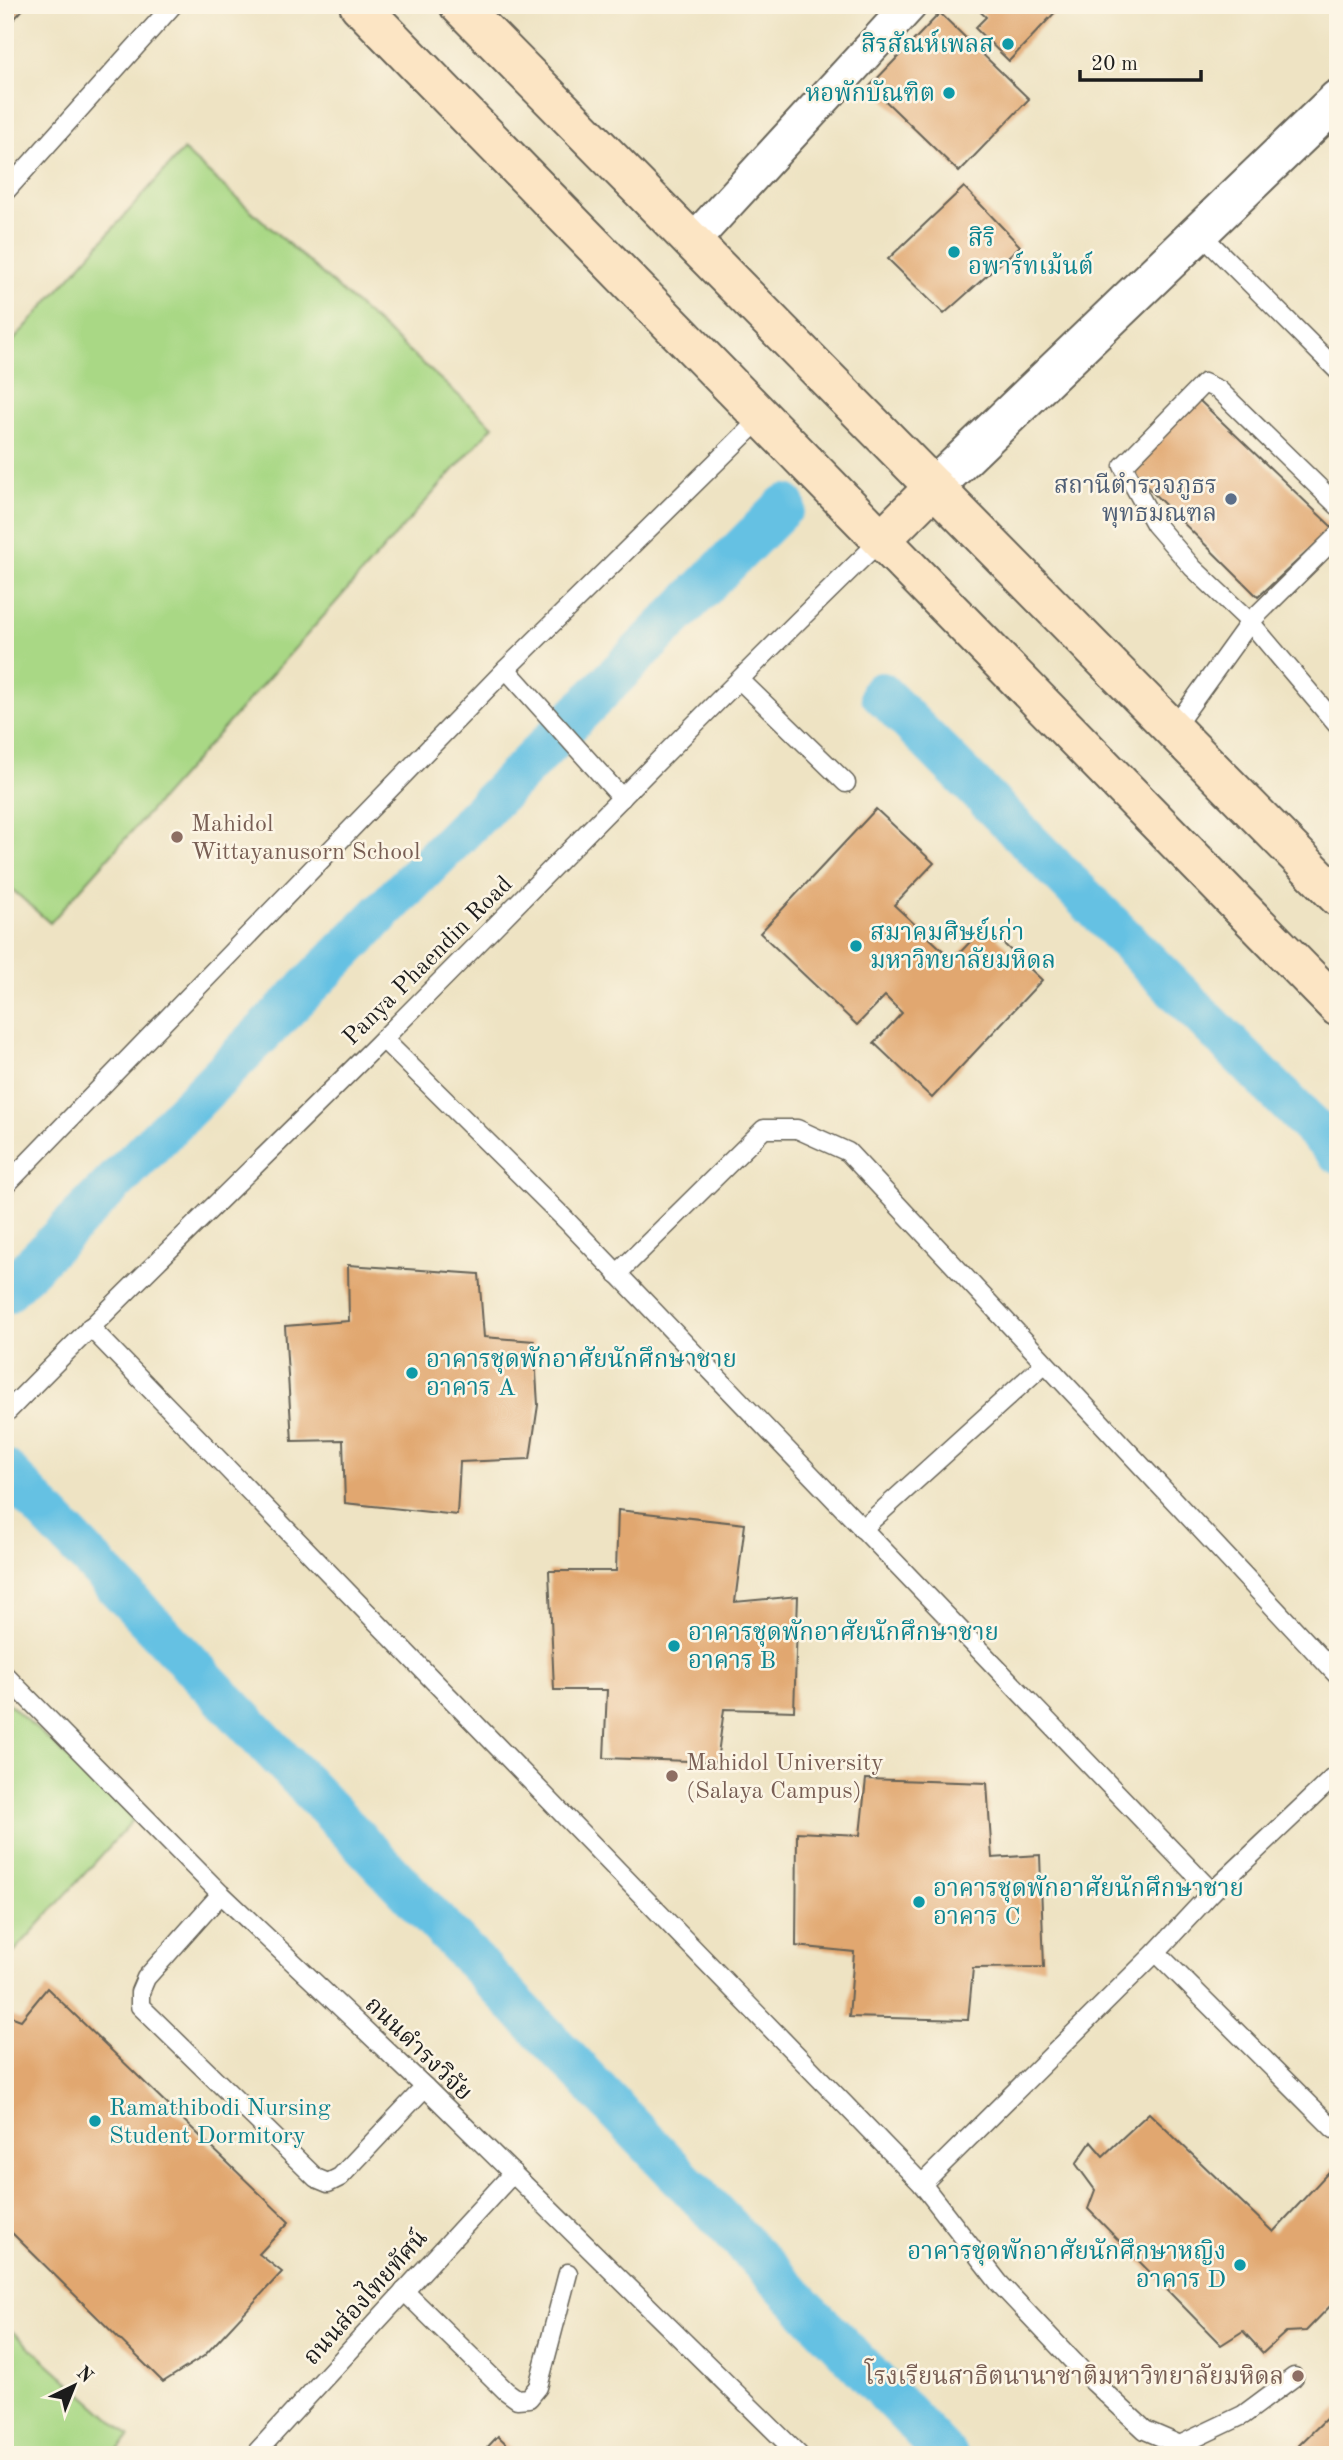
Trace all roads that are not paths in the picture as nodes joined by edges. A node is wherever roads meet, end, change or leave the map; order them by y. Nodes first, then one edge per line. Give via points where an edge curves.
1 (173, 5) edge
2 (359, 5) edge
3 (911, 5) edge
4 (474, 11) edge
5 (1338, 99) edge
6 (5, 192) edge
7 (1199, 233) junction
8 (693, 242) junction
9 (1338, 371) edge
10 (762, 417) junction
11 (934, 487) junction
12 (1338, 506) edge
13 (1338, 535) edge
14 (882, 540) junction
15 (1250, 622) junction
16 (506, 669) junction
17 (740, 680) junction
18 (1338, 726) edge
19 (1173, 729) junction
20 (846, 783) dead end
21 (622, 798) junction
22 (1338, 897) edge
23 (1338, 1007) edge
24 (383, 1039) junction
25 (5, 1186) edge
26 (617, 1273) junction
27 (90, 1327) junction
28 (1045, 1363) junction
29 (5, 1413) edge
30 (862, 1529) junction
31 (5, 1675) edge
32 (1338, 1676) edge
33 (1338, 1773) edge
34 (1212, 1892) junction
35 (221, 1894) junction
36 (1156, 1952) junction
37 (425, 2087) junction
38 (1334, 2129) dead end
39 (513, 2173) junction
40 (922, 2184) junction
41 (568, 2273) dead end
42 (404, 2291) junction
43 (1294, 2377) dead end
44 (254, 2455) edge
45 (799, 2455) edge

1 - 6 lane
2 - 10 main road
3 - 8 street
4 - 8 main road
5 - 7 street
7 - 9 lane
7 - 11 street
8 - 11 main road
10 - 14 main road
10 - 16 lane
11 - 14 main road
11 - 19 main road
12 - 15 lane via 1219,390 1205,383 1123,466 1155,524
13 - 15 lane
14 - 17 lane, Panya Phaendin Road
14 - 23 main road
15 - 18 lane
15 - 19 lane
16 - 21 lane
16 - 25 lane
17 - 20 lane
17 - 21 lane, Panya Phaendin Road
19 - 22 main road
21 - 24 lane, Panya Phaendin Road
24 - 26 lane
24 - 27 lane, Panya Phaendin Road
26 - 28 lane via 764,1129 797,1129 848,1152
26 - 30 lane
27 - 29 lane, Panya Phaendin Road
27 - 40 lane
28 - 30 lane
28 - 32 lane
30 - 34 lane
31 - 35 lane, ถนนดำรงวิจัย
33 - 34 lane
34 - 36 lane
35 - 37 lane, ถนนดำรงวิจัย
35 - 37 lane via 146,1978 141,2006 316,2178 328,2183 340,2177
36 - 38 lane
36 - 40 lane
37 - 39 lane, ถนนดำรงวิจัย
39 - 42 lane, ถนนส่องไทยทัศน์
39 - 45 lane, ถนนดำรงวิจัย
40 - 43 lane via 999,2283 1145,2430 1180,2445 1243,2415
41 - 42 lane via 538,2387 529,2398 517,2399 506,2391
42 - 44 lane, ถนนส่องไทยทัศน์

